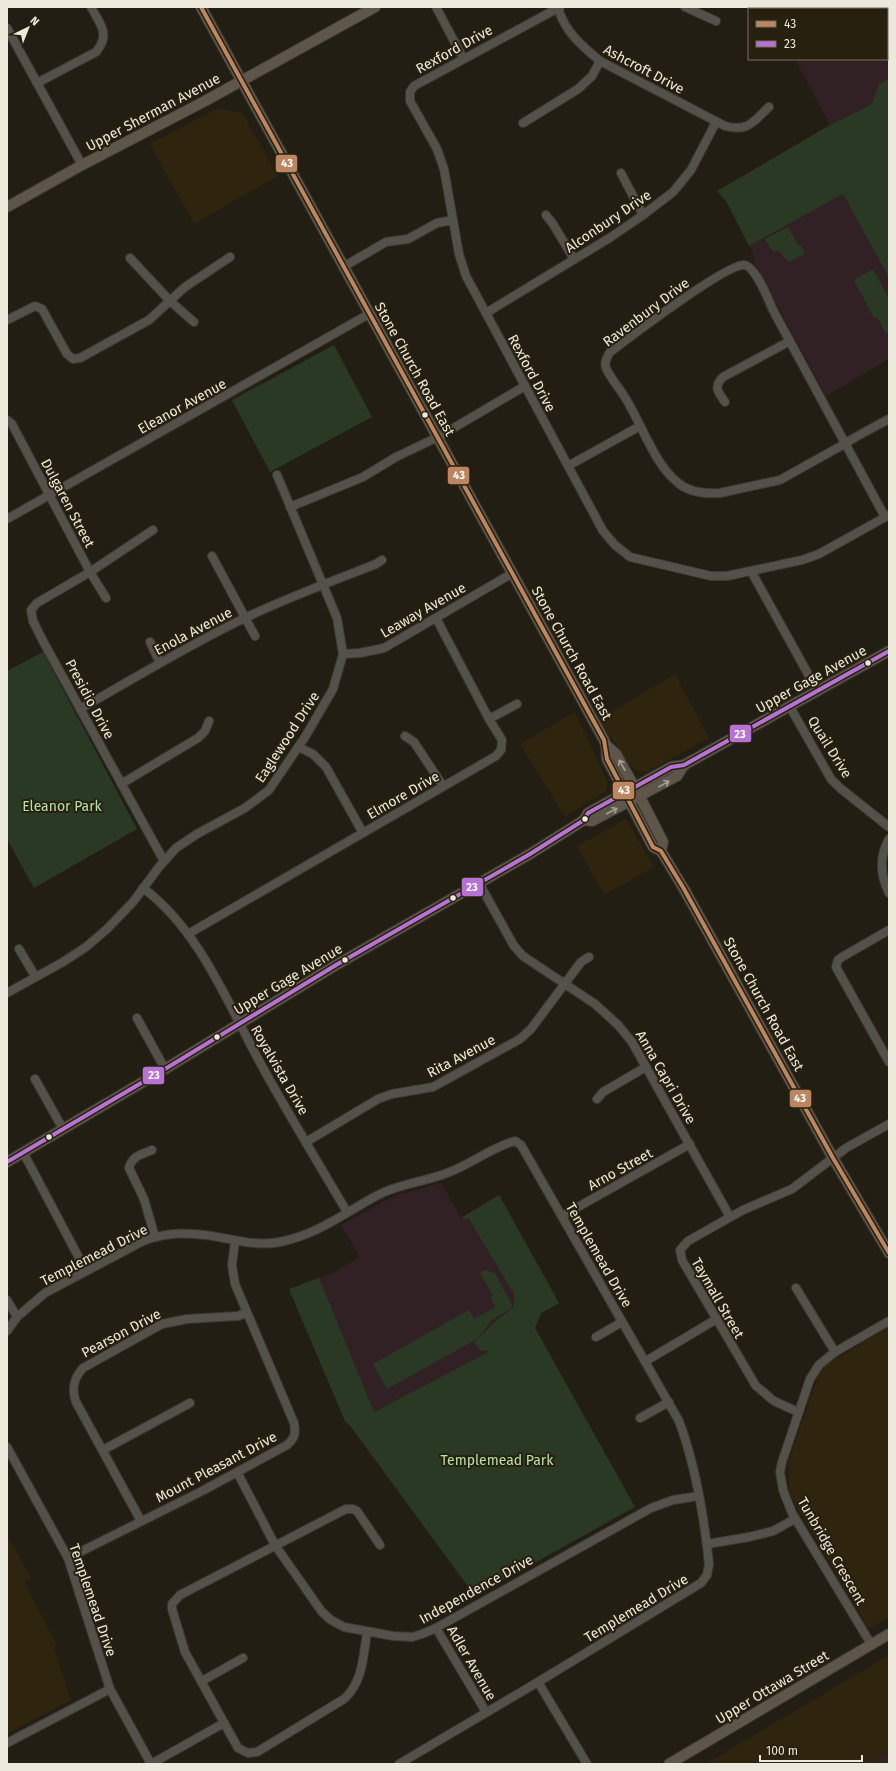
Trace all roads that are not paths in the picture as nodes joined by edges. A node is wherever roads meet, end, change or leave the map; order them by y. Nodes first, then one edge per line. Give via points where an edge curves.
1 (90, 7) edge
2 (202, 7) edge
3 (375, 7) edge
4 (436, 7) edge
5 (685, 7) edge
6 (559, 8) edge
7 (716, 22) dead end
8 (7, 28) edge
9 (463, 58) junction
10 (600, 61) junction
11 (241, 81) junction
12 (37, 83) junction
13 (769, 107) dead end
14 (523, 122) dead end
15 (716, 122) junction
16 (82, 165) junction
17 (621, 173) dead end
18 (7, 206) edge
19 (546, 215) dead end
20 (643, 215) junction
21 (453, 220) junction
22 (230, 257) dead end
23 (130, 258) dead end
24 (574, 259) junction
25 (343, 267) junction
26 (171, 302) junction
27 (486, 313) junction
28 (369, 314) junction
29 (7, 320) edge
30 (194, 322) dead end
31 (790, 341) junction
32 (525, 386) junction
33 (725, 402) dead end
34 (889, 419) edge
35 (7, 420) edge
36 (640, 426) junction
37 (437, 438) junction
38 (845, 443) junction
39 (568, 466) junction
40 (277, 475) dead end
41 (49, 495) junction
42 (290, 507) junction
43 (887, 516) edge
44 (7, 519) edge
45 (153, 530) dead end
46 (212, 556) dead end
47 (382, 560) dead end
48 (751, 571) junction
49 (90, 572) junction
50 (511, 574) junction
51 (324, 585) junction
52 (106, 598) dead end
53 (245, 618) junction
54 (436, 618) junction
55 (255, 636) dead end
56 (150, 642) dead end
57 (889, 651) edge
58 (343, 654) junction
59 (160, 663) junction
60 (818, 692) junction
61 (517, 704) dead end
62 (790, 707) junction
63 (80, 709) junction
64 (489, 719) junction
65 (209, 721) dead end
66 (405, 736) dead end
67 (606, 745) junction
68 (298, 748) junction
69 (121, 784) junction
70 (443, 786) junction
71 (637, 792) junction
72 (627, 798) junction
73 (889, 827) edge
74 (363, 833) junction
75 (889, 839) edge
76 (661, 851) junction
77 (164, 861) junction
78 (479, 883) junction
79 (143, 888) junction
80 (889, 893) edge
81 (889, 930) edge
82 (188, 934) junction
83 (19, 949) dead end
84 (589, 957) dead end
85 (35, 976) junction
86 (565, 983) junction
87 (7, 993) edge
88 (137, 1018) dead end
89 (239, 1025) junction
90 (889, 1062) edge
91 (646, 1067) junction
92 (165, 1069) junction
93 (35, 1079) dead end
94 (596, 1099) dead end
95 (889, 1124) edge
96 (62, 1129) junction
97 (306, 1142) junction
98 (690, 1144) junction
99 (152, 1150) dead end
100 (23, 1152) junction
101 (833, 1158) junction
102 (7, 1162) edge
103 (347, 1212) junction
104 (562, 1216) junction
105 (730, 1217) junction
106 (155, 1237) junction
107 (235, 1241) junction
108 (889, 1253) edge
109 (86, 1271) junction
110 (796, 1288) dead end
111 (7, 1300) edge
112 (246, 1313) junction
113 (17, 1317) junction
114 (715, 1320) junction
115 (889, 1321) edge
116 (622, 1322) junction
117 (7, 1331) edge
118 (596, 1337) dead end
119 (835, 1352) junction
120 (646, 1362) junction
121 (669, 1402) junction
122 (190, 1403) dead end
123 (798, 1412) junction
124 (640, 1418) dead end
125 (7, 1447) edge
126 (103, 1450) junction
127 (237, 1472) junction
128 (699, 1496) junction
129 (795, 1519) junction
130 (141, 1521) junction
131 (707, 1544) junction
132 (380, 1545) dead end
133 (275, 1546) junction
134 (68, 1558) junction
135 (436, 1628) junction
136 (367, 1632) junction
137 (889, 1634) edge
138 (871, 1644) junction
139 (243, 1658) dead end
140 (202, 1682) junction
141 (538, 1682) junction
142 (110, 1689) junction
143 (486, 1712) junction
144 (224, 1723) junction
145 (7, 1743) edge
146 (151, 1764) edge
147 (398, 1764) edge
148 (587, 1764) edge
149 (669, 1764) edge

1 - 12 street via 104,31 101,46 96,52
2 - 11 main road, Stone Church Road East
3 - 11 main road, Upper Sherman Avenue
4 - 9 street
5 - 7 street
6 - 9 street, Rexford Drive
6 - 10 street, Ashcroft Drive via 561,18 572,36
8 - 12 street
9 - 21 street, Rexford Drive via 414,86 410,92 410,101 437,149 444,169
10 - 14 street via 592,76 578,88
10 - 15 street, Ashcroft Drive
11 - 16 main road, Upper Sherman Avenue
11 - 25 main road, Stone Church Road East
12 - 16 street
13 - 15 street, Ashcroft Drive via 748,127 735,128
15 - 20 street, Alconbury Drive via 691,170 673,192
16 - 18 main road, Upper Sherman Avenue
17 - 20 street
19 - 24 street
20 - 24 street, Alconbury Drive
21 - 25 street via 437,223 408,239 386,242
21 - 27 street, Rexford Drive via 466,276
22 - 26 street via 186,287
23 - 26 street
24 - 27 street, Alconbury Drive
25 - 28 main road, Stone Church Road East
26 - 29 street via 149,320 80,358 73,359 67,354 42,309 35,306
26 - 30 street
27 - 32 street, Rexford Drive
28 - 37 main road, Stone Church Road East
28 - 41 street, Eleanor Avenue
31 - 33 street via 721,378 716,389
31 - 36 street, Ravenbury Drive via 755,272 749,266 738,267 706,284 610,352 605,359 606,368
31 - 38 street, Ravenbury Drive
32 - 37 street
32 - 39 street, Rexford Drive
34 - 38 street
35 - 41 street, Dulgaren Street via 12,424
36 - 38 street, Ravenbury Drive via 666,473 678,484 690,490 711,494 780,480
36 - 39 street
37 - 42 street via 396,457 363,477
37 - 50 main road, Stone Church Road East
38 - 43 street, Ravenbury Drive
39 - 48 street, Rexford Drive via 603,531 630,557 711,576
40 - 42 street, Eaglewood Drive
41 - 44 street, Eleanor Avenue
41 - 49 street, Dulgaren Street
42 - 51 street, Eaglewood Drive
43 - 48 street, Rexford Drive via 820,554
45 - 49 street
46 - 53 street
47 - 51 street, Enola Avenue
48 - 60 street
49 - 52 street, Dulgaren Street
49 - 63 street, Presidio Drive via 37,603 31,610 33,620
50 - 54 street, Leaway Avenue
50 - 67 main road, Stone Church Road East
51 - 53 street, Enola Avenue
51 - 58 street, Eaglewood Drive via 337,618
53 - 55 street
53 - 59 street, Enola Avenue
54 - 58 street, Leaway Avenue via 384,648
54 - 64 street, Elmore Drive
56 - 59 street
57 - 60 main road, Upper Gage Avenue
58 - 68 street, Eaglewood Drive via 333,689
59 - 63 street, Enola Avenue
60 - 62 main road, Upper Gage Avenue
61 - 64 street
62 - 71 main road, Upper Gage Avenue via 684,766 671,767
62 - 73 street, Quail Drive via 831,779
63 - 69 street, Presidio Drive
64 - 70 street, Elmore Drive via 502,740 501,750 496,756
65 - 69 street via 205,731 198,738
66 - 70 street via 414,742
71 -> 67 main road, Stone Church Road East via 616,754
67 - 72 main road, Stone Church Road East via 607,759
68 - 74 street via 313,754 326,767
68 - 77 street, Eaglewood Drive via 269,790 176,848
69 - 77 street, Presidio Drive
70 - 74 street, Elmore Drive
71 - 72 main road, Upper Gage Avenue
71 - 76 main road, Stone Church Road East via 663,842
72 - 76 main road, Stone Church Road East via 654,847
72 - 78 main road, Upper Gage Avenue via 592,821 584,820
74 - 82 street, Elmore Drive
75 - 80 street via 882,863 883,881
76 - 101 main road, Stone Church Road East
77 - 79 street, Eaglewood Drive
78 - 86 street, Anna Capri Drive via 518,951 533,964
78 - 89 main road, Upper Gage Avenue via 336,965
79 - 82 street, Royalvista Drive via 168,910
79 - 85 street, Eaglewood Drive via 107,929 86,947
81 - 90 street via 838,960 836,967
82 - 89 street, Royalvista Drive via 223,992
83 - 85 street
84 - 86 street, Rita Avenue via 581,962
85 - 87 street, Eaglewood Drive
86 - 91 street, Anna Capri Drive via 595,1004 618,1025 632,1042
86 - 97 street, Rita Avenue via 531,1029 520,1039 433,1087 392,1094 378,1100
88 - 92 street
89 - 92 main road, Upper Gage Avenue
89 - 97 street, Royalvista Drive
91 - 94 street via 603,1092
91 - 98 street, Anna Capri Drive
92 - 96 main road, Upper Gage Avenue
93 - 96 street
95 - 101 street, Taymall Street
96 - 100 main road, Upper Gage Avenue
97 - 103 street, Royalvista Drive
98 - 104 street, Arno Street
98 - 105 street, Anna Capri Drive
99 - 106 street via 136,1156 128,1168 144,1199
100 - 102 main road, Upper Gage Avenue
100 - 109 street
101 - 105 street, Taymall Street via 792,1188
101 - 108 main road, Stone Church Road East
103 - 104 street, Templemead Drive via 380,1194 445,1174 515,1141 525,1150
103 - 107 street, Templemead Drive via 324,1227 280,1242 263,1244
104 - 116 street, Templemead Drive
105 - 114 street, Taymall Street via 688,1241 680,1250 682,1260
106 - 107 street, Templemead Drive via 194,1234
106 - 109 street, Templemead Drive
107 - 112 street, Mount Pleasant Drive via 232,1261 234,1277
109 - 113 street, Templemead Drive via 45,1293
110 - 119 street
111 - 113 street
112 - 126 street, Pearson Drive via 238,1316 187,1318 162,1324 84,1368 75,1379 73,1394
112 - 127 street, Mount Pleasant Drive via 296,1432 287,1445
113 - 117 street, Templemead Drive
114 - 120 street
114 - 123 street, Taymall Street via 764,1395
115 - 119 street, Tunbridge Crescent
116 - 118 street
116 - 120 street, Templemead Drive
119 - 123 street, Tunbridge Crescent via 814,1372
120 - 121 street, Templemead Drive
121 - 124 street
121 - 128 street, Templemead Drive via 688,1445
122 - 126 street
123 - 129 street, Tunbridge Crescent via 780,1472 783,1490
125 - 134 street, Templemead Drive
126 - 130 street, Pearson Drive
127 - 130 street, Mount Pleasant Drive
127 - 133 street, Independence Drive
128 - 131 street, Templemead Drive
128 - 135 street, Independence Drive via 673,1500 651,1508
129 - 131 street via 774,1531
129 - 138 street, Tunbridge Crescent
130 - 134 street, Mount Pleasant Drive
131 - 141 street, Templemead Drive via 709,1564 707,1575 701,1583
132 - 133 street via 362,1516 350,1508
133 - 136 street, Independence Drive via 322,1612 344,1627
133 - 140 street via 180,1595 172,1604 185,1652
134 - 142 street, Templemead Drive
135 - 136 street, Independence Drive via 403,1638
135 - 143 street, Adler Avenue
136 - 144 street via 360,1678 344,1699 252,1753 238,1748
137 - 138 main road, Upper Ottawa Street
138 - 149 main road, Upper Ottawa Street
139 - 140 street
140 - 144 street
141 - 143 street, Templemead Drive
141 - 148 street
142 - 145 street
142 - 146 street, Templemead Drive
143 - 147 street, Templemead Drive
144 - 146 street

